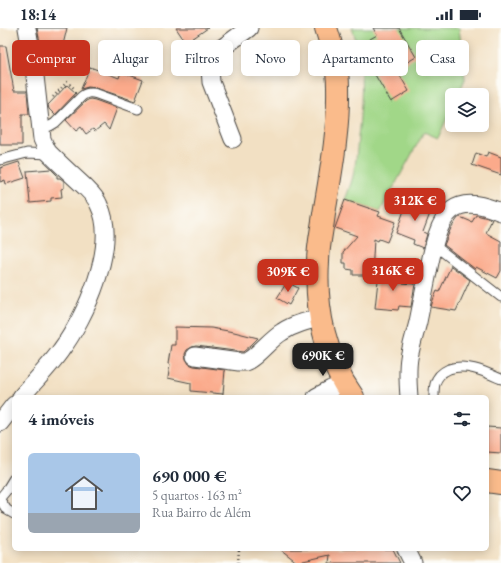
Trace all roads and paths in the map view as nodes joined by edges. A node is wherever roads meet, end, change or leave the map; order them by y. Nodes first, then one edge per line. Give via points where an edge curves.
1 (27, 28) edge
2 (249, 28) edge
3 (326, 28) edge
4 (82, 96) junction
5 (48, 102) dead end
6 (138, 109) dead end
7 (41, 128) junction
8 (233, 138) dead end
9 (50, 154) junction
10 (0, 160) edge
11 (501, 212) edge
12 (434, 244) junction
13 (501, 297) edge
14 (321, 318) junction
15 (195, 356) dead end
16 (501, 380) edge
17 (348, 391) edge
18 (23, 395) edge
19 (320, 395) edge
20 (409, 395) edge
21 (434, 395) edge
22 (12, 481) edge
23 (489, 482) edge
24 (501, 484) edge
25 (0, 499) edge
26 (12, 513) edge
27 (239, 551) edge
28 (407, 551) edge
29 (238, 563) edge
30 (412, 563) edge

1 - 7 street
2 - 8 street via 222,48 210,68 211,82
3 - 14 main road via 333,49 338,108 334,156 318,261 317,290
4 - 5 path via 67,82
4 - 6 lane via 92,93
4 - 7 lane via 57,121
7 - 9 street via 44,144
9 - 10 lane via 27,153
9 - 18 street via 99,204 103,215 105,243 100,270 80,318 61,351
11 - 12 street via 482,205 460,206 446,216
12 - 13 lane
12 - 20 street via 409,358
14 - 15 street via 288,328 245,362
14 - 17 main road via 327,346
16 - 21 lane via 470,367 453,368 443,371 438,376
17 - 19 street via 331,389
22 - 25 lane
23 - 24 main road
25 - 26 lane
27 - 29 path
28 - 30 street

